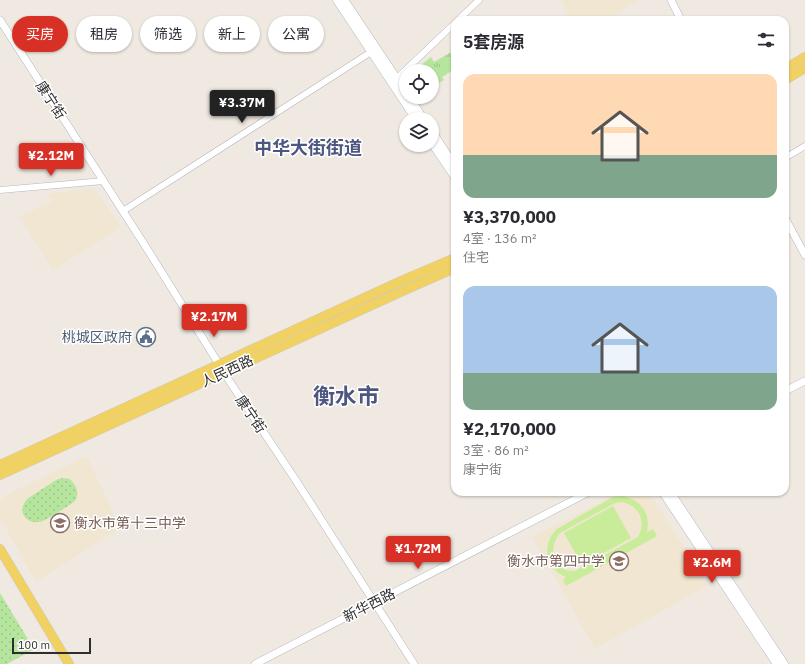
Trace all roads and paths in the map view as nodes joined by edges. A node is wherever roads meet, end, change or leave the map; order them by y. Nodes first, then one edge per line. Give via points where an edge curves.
1 (337, 0) edge
2 (344, 0) edge
3 (479, 0) edge
4 (671, 0) edge
5 (462, 16) edge
6 (680, 16) edge
7 (0, 20) edge
8 (451, 27) edge
9 (371, 52) junction
10 (805, 57) edge
11 (789, 67) edge
12 (805, 68) edge
13 (789, 78) edge
14 (396, 79) junction
15 (399, 83) edge
16 (411, 112) edge
17 (439, 143) edge
18 (805, 146) edge
19 (439, 152) edge
20 (789, 156) edge
21 (451, 161) edge
22 (451, 171) edge
23 (104, 181) junction
24 (0, 190) edge
25 (123, 211) junction
26 (789, 226) edge
27 (805, 255) edge
28 (451, 260) edge
29 (451, 270) edge
30 (222, 369) junction
31 (805, 381) edge
32 (789, 389) edge
33 (0, 465) edge
34 (0, 475) edge
35 (581, 496) edge
36 (666, 496) edge
37 (673, 496) edge
38 (0, 549) edge
39 (0, 561) edge
40 (374, 603) junction
41 (62, 664) edge
42 (70, 664) edge
43 (255, 664) edge
44 (414, 664) edge
45 (777, 664) edge
46 (784, 664) edge

1 - 9 main road
2 - 14 main road
3 - 5 street
4 - 6 street
7 - 23 street, 康宁街
8 - 14 street
9 - 16 main road
9 - 25 street
10 - 11 main road
12 - 13 main road
14 - 15 main road
17 - 21 main road
18 - 20 street
19 - 22 main road
23 - 24 street
23 - 25 street, 康宁街
25 - 30 street, 康宁街
26 - 27 street
28 - 30 main road, 人民西路 via 401,281
29 - 30 main road, 人民西路
30 - 33 main road, 人民西路
30 - 34 main road, 人民西路
30 - 40 street, 康宁街
31 - 32 street
35 - 40 street, 新华西路
36 - 45 main road
37 - 46 main road
38 - 42 main road
39 - 41 main road
40 - 43 street, 新华西路
40 - 44 street, 康宁街

